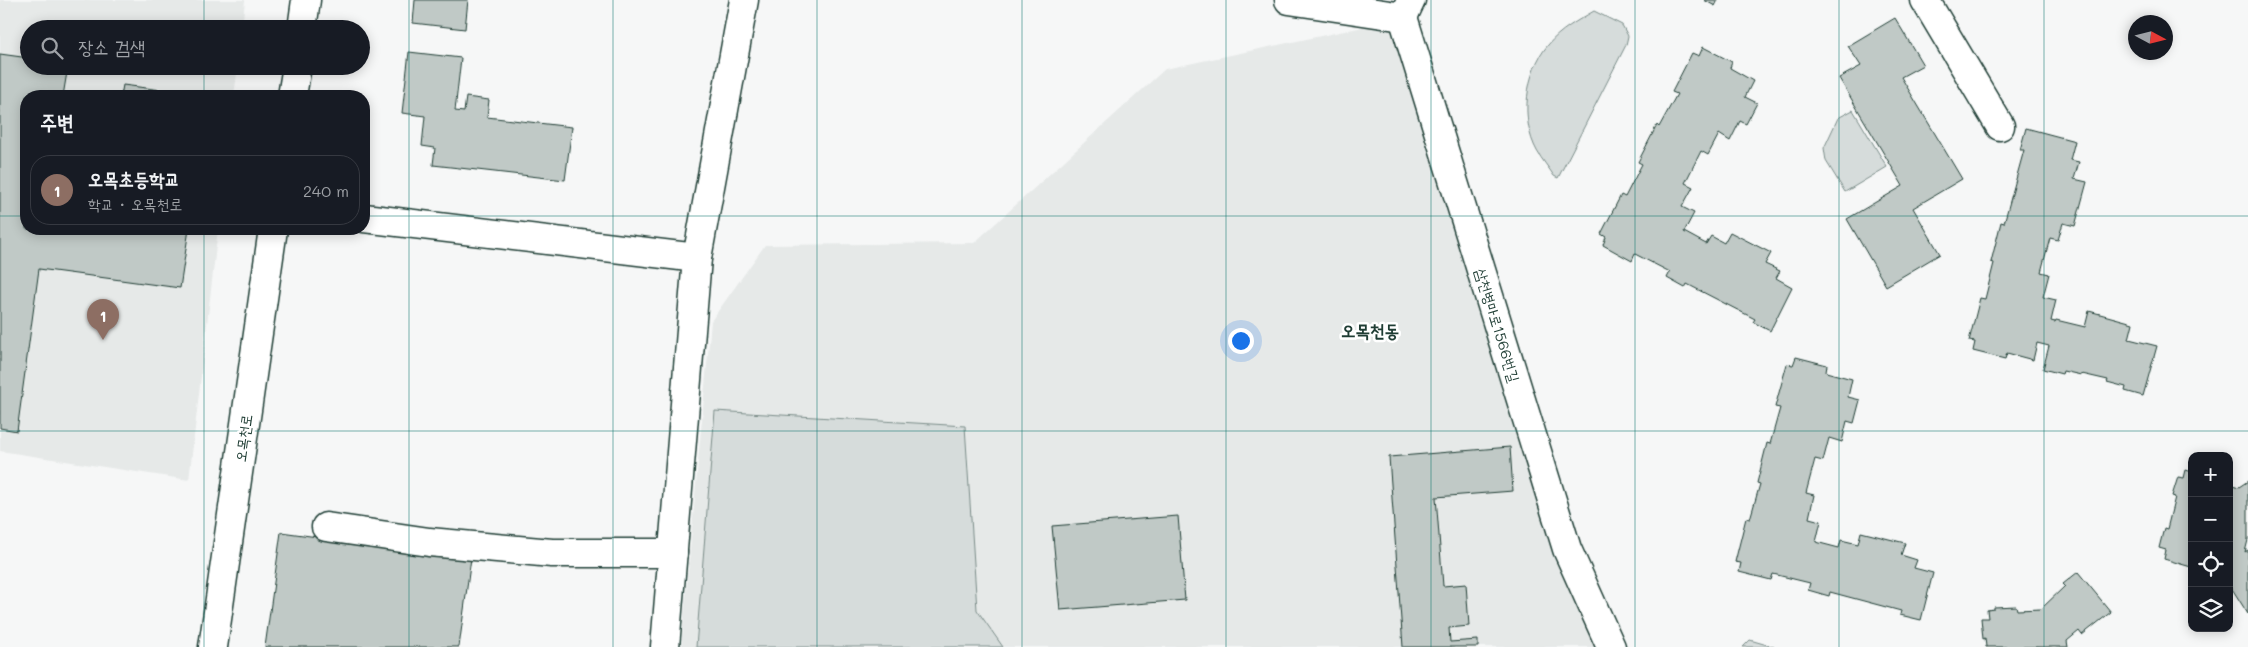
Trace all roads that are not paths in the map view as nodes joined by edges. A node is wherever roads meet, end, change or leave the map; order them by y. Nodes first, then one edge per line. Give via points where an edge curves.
1 (306, 0) edge
2 (744, 0) edge
3 (1289, 0) edge
4 (1925, 0) edge
5 (1407, 8) edge
6 (303, 20) edge
7 (296, 75) edge
8 (293, 90) edge
9 (2000, 126) dead end
10 (370, 219) edge
11 (272, 235) edge
12 (697, 258) junction
13 (326, 527) dead end
14 (673, 553) junction
15 (213, 647) edge
16 (665, 647) edge
17 (1611, 647) edge

1 - 6 street
2 - 12 street
3 - 5 street
4 - 9 street
5 - 17 street, 삼천병마로1566번길 via 1567,549
7 - 8 street
10 - 12 street
11 - 15 street, 오목천로
12 - 14 street
13 - 14 street via 429,542 552,553
14 - 16 street

